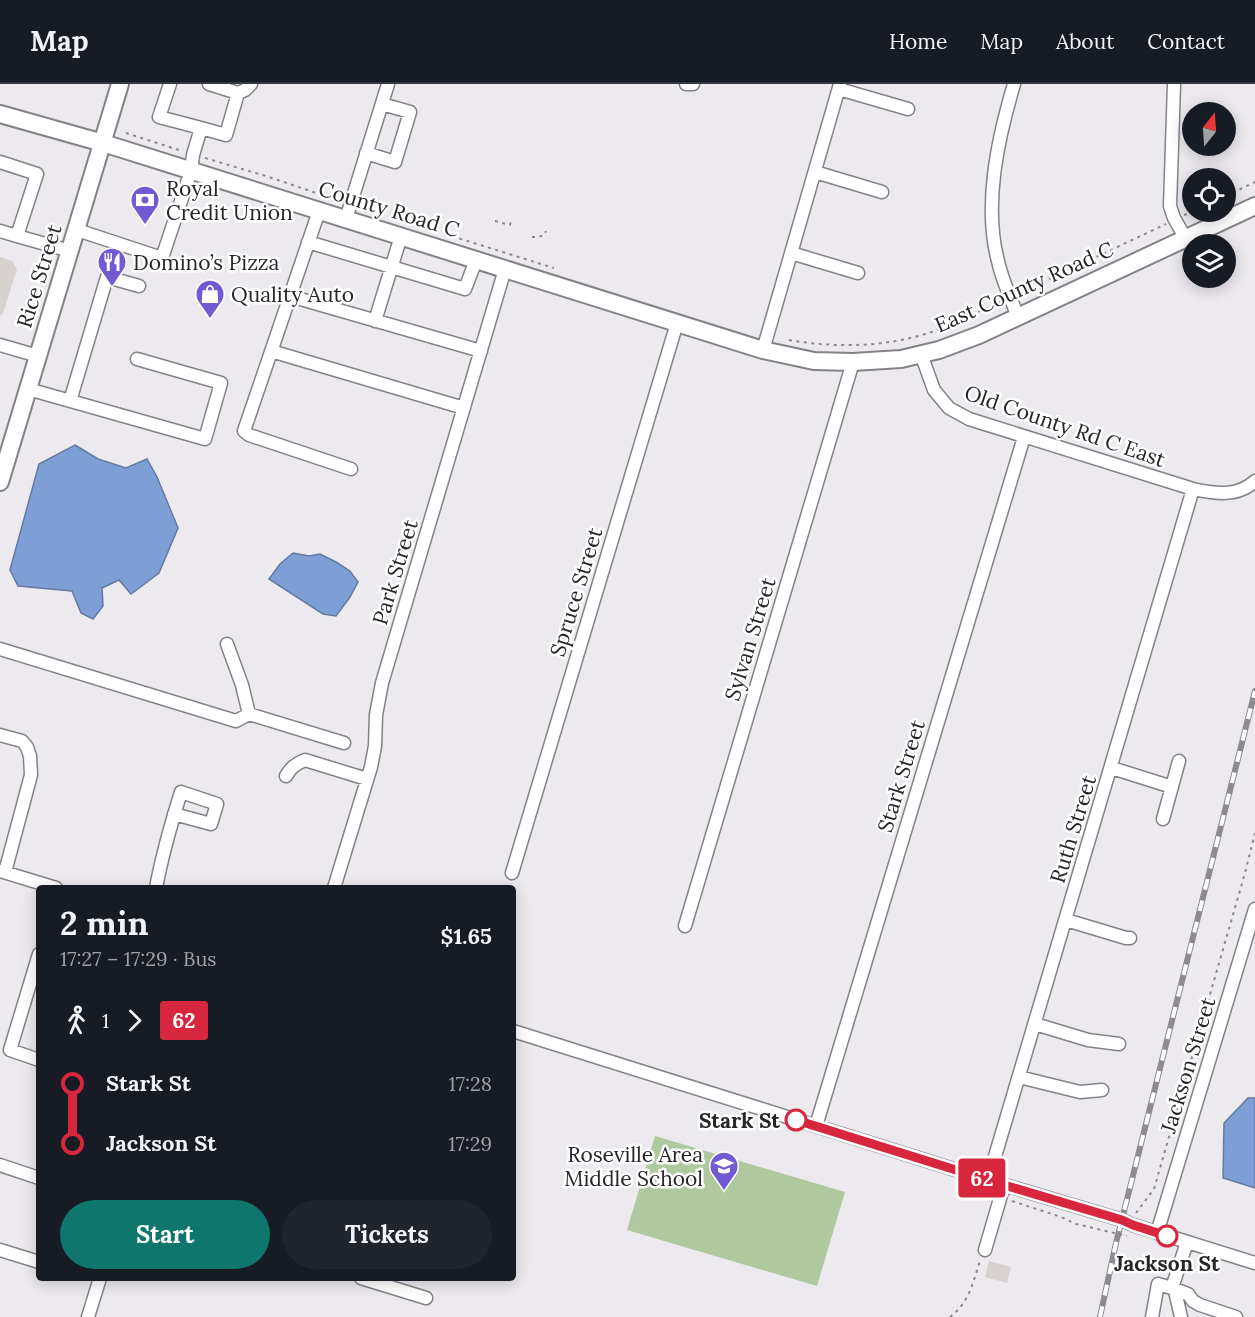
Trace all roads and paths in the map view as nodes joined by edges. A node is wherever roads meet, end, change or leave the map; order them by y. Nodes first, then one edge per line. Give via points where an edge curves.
1 (120, 84) edge
2 (170, 84) edge
3 (209, 84) edge
4 (251, 84) edge
5 (388, 84) edge
6 (686, 84) edge
7 (693, 84) edge
8 (1014, 84) edge
9 (1174, 84) edge
10 (839, 87) edge
11 (238, 93) junction
12 (382, 104) junction
13 (908, 109) dead end
14 (0, 114) edge
15 (201, 128) junction
16 (126, 133) dead end
17 (103, 143) junction
18 (366, 153) junction
19 (0, 162) edge
20 (192, 163) junction
21 (815, 172) junction
22 (1255, 182) edge
23 (1236, 191) edge
24 (882, 192) dead end
25 (323, 204) junction
26 (1255, 206) edge
27 (346, 219) junction
28 (495, 221) dead end
29 (511, 221) dead end
30 (1166, 224) dead end
31 (76, 230) junction
32 (0, 231) edge
33 (546, 231) dead end
34 (1183, 234) edge
35 (1196, 234) edge
36 (17, 236) junction
37 (401, 236) junction
38 (532, 237) dead end
39 (1182, 241) edge
40 (308, 242) junction
41 (70, 251) junction
42 (791, 253) junction
43 (476, 260) junction
44 (392, 267) junction
45 (505, 269) junction
46 (858, 273) dead end
47 (139, 286) dead end
48 (1017, 294) dead end
49 (290, 296) junction
50 (1002, 301) dead end
51 (1018, 317) junction
52 (375, 321) junction
53 (677, 323) junction
54 (782, 339) dead end
55 (0, 345) edge
56 (763, 350) junction
57 (271, 351) junction
58 (481, 351) junction
59 (921, 354) junction
60 (38, 356) junction
61 (137, 359) dead end
62 (853, 362) junction
63 (28, 389) junction
64 (70, 401) junction
65 (464, 408) junction
66 (1024, 437) junction
67 (351, 469) dead end
68 (1255, 481) edge
69 (0, 482) edge
70 (1193, 489) junction
71 (227, 644) dead end
72 (0, 649) edge
73 (249, 714) junction
74 (0, 735) edge
75 (344, 743) dead end
76 (1179, 761) dead end
77 (1112, 768) junction
78 (286, 776) dead end
79 (367, 779) junction
80 (1172, 787) junction
81 (174, 814) dead end
82 (1163, 819) dead end
83 (1255, 833) edge
84 (2, 871) edge
85 (512, 873) dead end
86 (46, 885) edge
87 (157, 885) edge
88 (335, 885) edge
89 (1255, 909) edge
90 (1066, 920) junction
91 (685, 926) dead end
92 (1130, 938) dead end
93 (36, 964) edge
94 (1035, 1024) junction
95 (516, 1032) edge
96 (1119, 1044) dead end
97 (36, 1058) edge
98 (1019, 1077) junction
99 (1102, 1090) dead end
100 (816, 1126) junction
101 (0, 1165) edge
102 (36, 1177) edge
103 (988, 1180) junction
104 (1004, 1185) junction
105 (1001, 1198) junction
106 (1133, 1225) junction
107 (1157, 1233) junction
108 (1187, 1242) junction
109 (0, 1250) edge
110 (985, 1250) joint
111 (36, 1261) edge
112 (1255, 1263) edge
113 (97, 1281) edge
114 (371, 1281) edge
115 (1172, 1288) junction
116 (426, 1298) dead end
117 (88, 1317) edge
118 (950, 1317) edge
119 (1152, 1317) edge
120 (1181, 1317) edge
121 (1236, 1317) edge

1 - 17 main road, Rice Street
2 - 15 street via 159,117
3 - 11 street
4 - 11 street
5 - 12 street
6 - 7 street
8 - 51 street via 1000,140 992,224 998,261
9 - 34 street via 1170,206
10 - 13 street
10 - 21 street
11 - 15 street via 226,135
12 - 18 street
12 - 18 street via 410,112 395,162
14 - 17 main road, County Road C
15 - 20 street
16 - 20 path
17 - 20 main road, County Road C
17 - 31 main road, Rice Street
18 - 27 street
19 - 36 street via 37,174
20 - 25 main road, County Road C
20 - 25 path via 266,176
20 - 31 street via 162,258
21 - 24 street
21 - 42 street
22 - 23 path
25 - 27 main road, County Road C
25 - 40 street
26 - 35 main road, East County Road C
27 - 37 main road, County Road C
28 - 29 path via 510,225
30 - 48 path
31 - 41 main road, Rice Street
32 - 36 street
33 - 38 path
36 - 41 street
37 - 43 main road, County Road C
37 - 44 street
39 - 51 main road, East County Road C
40 - 44 street
40 - 49 street
41 - 60 main road, Rice Street
42 - 46 street
42 - 56 street
43 - 44 street via 465,289
43 - 45 main road, County Road C
44 - 52 street
45 - 53 main road, County Road C
45 - 58 street, Park Street
47 - 64 street via 107,277
49 - 52 street
49 - 57 street
50 - 54 path via 943,328 906,339 836,346
51 - 59 main road, East County Road C
52 - 58 street
53 - 56 main road, County Road C
53 - 85 street, Spruce Street
55 - 60 street
56 - 62 main road, East County Road C via 814,361
57 - 65 street
57 - 67 street via 243,431
58 - 65 street, Park Street
59 - 62 main road, East County Road C
59 - 66 street, Old County Rd C East via 934,390 949,408 969,419
60 - 63 main road, Rice Street
61 - 64 street via 221,383 205,439
62 - 91 street, Sylvan Street
63 - 64 street
63 - 69 main road, Rice Street
65 - 79 street, Park Street via 382,683
66 - 70 street, Old County Rd C East
66 - 100 street, Stark Street
68 - 70 street, Old County Rd C East via 1227,494
70 - 77 street, Ruth Street
71 - 73 street
72 - 73 street via 236,721
73 - 75 street
74 - 84 street via 22,741 27,747 31,774
76 - 80 street
77 - 80 street
77 - 90 street, Ruth Street
78 - 79 street via 290,768 309,760
79 - 88 street, Park Street
80 - 82 street
81 - 87 street
83 - 106 path via 1154,1189
84 - 86 street
89 - 107 street, Jackson Street
90 - 92 street
90 - 94 street, Ruth Street
93 - 97 street via 10,1050
94 - 96 street via 1088,1040
94 - 98 street, Ruth Street
95 - 100 street
98 - 99 street via 1080,1092
98 - 103 street, Ruth Street
100 - 103 street
101 - 102 street
103 - 104 street
104 - 105 street
104 - 106 street
105 - 106 path via 1118,1235 1129,1237
105 - 110 street
106 - 107 street
107 - 108 street
108 - 112 street
108 - 115 street
109 - 111 street
110 - 118 path via 964,1304
113 - 117 street
114 - 116 street
115 - 119 street via 1158,1284
115 - 120 street
115 - 121 street via 1188,1294 1200,1305

